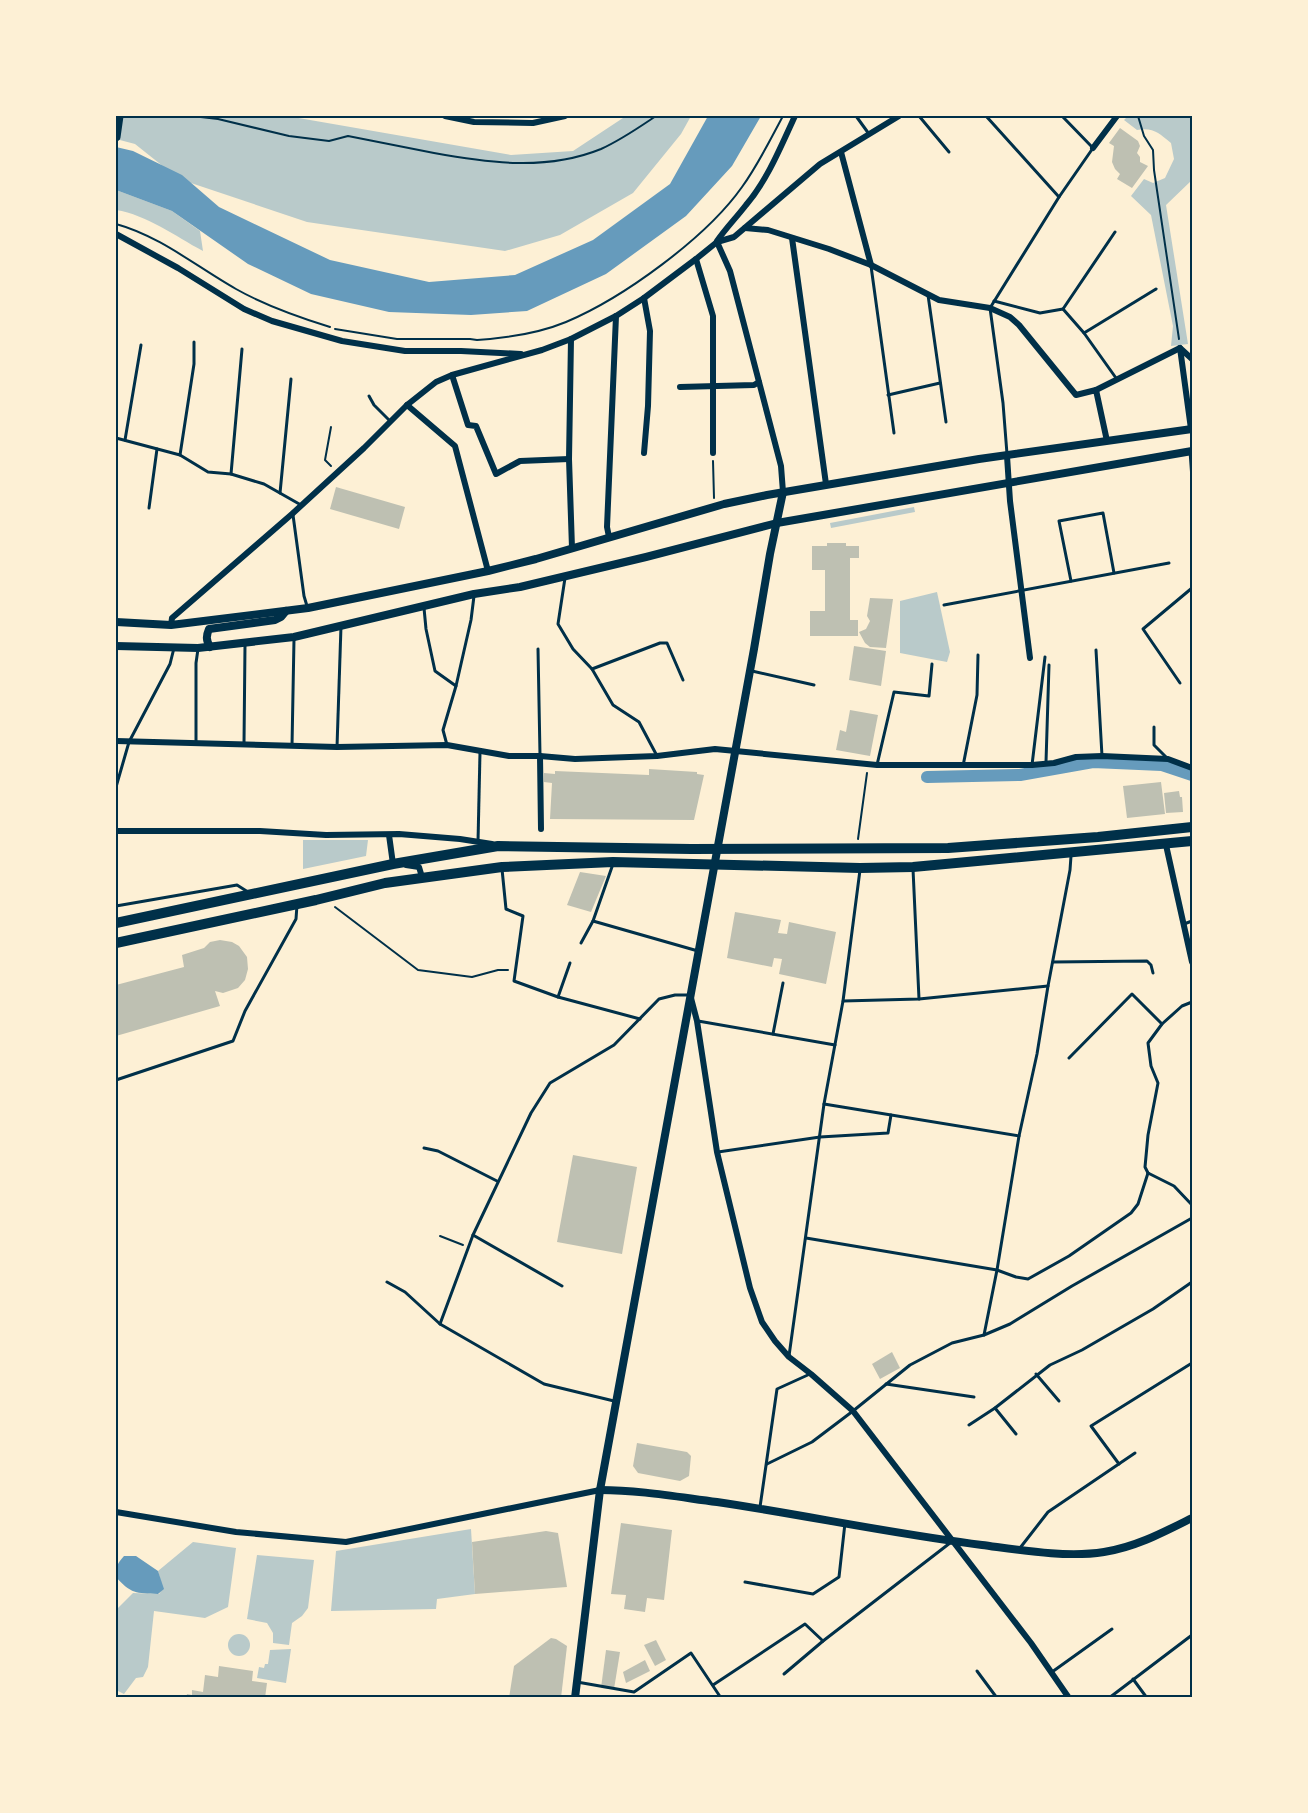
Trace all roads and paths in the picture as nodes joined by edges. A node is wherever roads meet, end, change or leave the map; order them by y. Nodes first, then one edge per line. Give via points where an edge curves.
1 (119, 116) edge
2 (192, 116) edge
3 (445, 116) edge
4 (565, 116) edge
5 (656, 116) edge
6 (783, 116) edge
7 (795, 116) edge
8 (856, 116) edge
9 (899, 116) edge
10 (919, 116) edge
11 (986, 116) edge
12 (1062, 116) edge
13 (1118, 116) edge
14 (1138, 116) edge
15 (869, 134) junction
16 (116, 137) edge
17 (1093, 148) junction
18 (841, 152) junction
19 (949, 152) dead end
20 (1059, 197) junction
21 (116, 224) edge
22 (745, 228) junction
23 (1115, 232) dead end
24 (116, 234) edge
25 (792, 238) junction
26 (717, 242) junction
27 (696, 259) junction
28 (871, 265) junction
29 (1156, 289) dead end
30 (927, 293) junction
31 (644, 298) junction
32 (994, 302) junction
33 (990, 308) junction
34 (1063, 309) junction
35 (616, 316) junction
36 (1084, 333) junction
37 (571, 339) junction
38 (194, 342) dead end
39 (141, 345) dead end
40 (1180, 348) junction
41 (242, 349) dead end
42 (527, 354) junction
43 (1192, 359) edge
44 (452, 375) junction
45 (291, 379) dead end
46 (1117, 380) junction
47 (759, 382) junction
48 (940, 383) junction
49 (713, 386) junction
50 (680, 387) dead end
51 (1096, 390) junction
52 (888, 395) junction
53 (369, 396) dead end
54 (407, 405) junction
55 (390, 421) junction
56 (946, 422) dead end
57 (331, 427) dead end
58 (1192, 429) edge
59 (894, 433) dead end
60 (116, 438) edge
61 (125, 440) junction
62 (1107, 441) junction
63 (157, 449) junction
64 (1191, 451) edge
65 (644, 453) dead end
66 (713, 453) joint
67 (180, 455) junction
68 (1007, 456) junction
69 (569, 459) junction
70 (337, 473) junction
71 (231, 474) junction
72 (1192, 479) edge
73 (1009, 482) junction
74 (826, 484) junction
75 (783, 492) junction
76 (280, 494) junction
77 (301, 506) junction
78 (714, 507) junction
79 (149, 508) dead end
80 (292, 514) junction
81 (777, 523) junction
82 (609, 537) junction
83 (572, 548) junction
84 (1169, 563) dead end
85 (488, 570) junction
86 (1114, 573) junction
87 (566, 575) junction
88 (1071, 581) junction
89 (1192, 588) edge
90 (1020, 591) junction
91 (474, 594) junction
92 (944, 605) dead end
93 (424, 607) junction
94 (308, 608) junction
95 (286, 611) junction
96 (116, 622) edge
97 (171, 625) junction
98 (341, 626) junction
99 (294, 637) junction
100 (245, 644) junction
101 (116, 646) edge
102 (210, 647) junction
103 (174, 648) junction
104 (198, 648) junction
105 (538, 649) dead end
106 (1096, 650) dead end
107 (978, 655) dead end
108 (1045, 657) dead end
109 (1030, 658) dead end
110 (932, 664) dead end
111 (1049, 665) dead end
112 (592, 669) junction
113 (750, 670) junction
114 (683, 680) dead end
115 (1180, 683) dead end
116 (814, 685) dead end
117 (456, 686) junction
118 (1154, 727) dead end
119 (116, 741) edge
120 (129, 742) junction
121 (196, 743) junction
122 (243, 745) junction
123 (447, 745) junction
124 (292, 746) junction
125 (337, 747) junction
126 (735, 751) junction
127 (480, 752) junction
128 (540, 756) junction
129 (657, 756) junction
130 (1102, 756) junction
131 (1168, 759) junction
132 (1046, 763) junction
133 (868, 764) junction
134 (877, 765) junction
135 (1032, 765) junction
136 (963, 766) junction
137 (1192, 768) edge
138 (116, 787) edge
139 (1192, 828) edge
140 (541, 829) dead end
141 (116, 831) edge
142 (389, 835) junction
143 (478, 842) junction
144 (1192, 842) edge
145 (1166, 845) junction
146 (498, 846) junction
147 (717, 848) junction
148 (859, 848) junction
149 (1071, 854) junction
150 (613, 862) junction
151 (715, 863) junction
152 (393, 864) junction
153 (502, 867) junction
154 (913, 867) junction
155 (860, 868) junction
156 (422, 877) junction
157 (252, 894) junction
158 (323, 898) junction
159 (297, 904) junction
160 (116, 906) edge
161 (593, 921) junction
162 (1192, 921) edge
163 (116, 922) edge
164 (1184, 924) junction
165 (116, 943) edge
166 (581, 944) dead end
167 (699, 951) junction
168 (1053, 962) junction
169 (1192, 962) edge
170 (570, 963) dead end
171 (515, 970) junction
172 (1153, 973) dead end
173 (783, 983) dead end
174 (1048, 986) junction
175 (690, 995) junction
176 (558, 997) junction
177 (919, 999) junction
178 (843, 1001) junction
179 (1192, 1002) edge
180 (640, 1019) junction
181 (697, 1021) junction
182 (1162, 1024) junction
183 (773, 1034) junction
184 (835, 1045) junction
185 (1069, 1058) dead end
186 (116, 1080) edge
187 (824, 1104) junction
188 (891, 1115) junction
189 (1019, 1136) junction
190 (820, 1137) junction
191 (424, 1148) dead end
192 (717, 1152) junction
193 (1148, 1173) junction
194 (497, 1181) junction
195 (1192, 1205) edge
196 (1192, 1218) edge
197 (473, 1235) junction
198 (440, 1236) dead end
199 (806, 1238) junction
200 (468, 1248) junction
201 (997, 1270) junction
202 (387, 1282) dead end
203 (1192, 1282) edge
204 (562, 1286) dead end
205 (440, 1324) junction
206 (984, 1335) junction
207 (789, 1357) junction
208 (1192, 1363) edge
209 (811, 1374) junction
210 (1036, 1374) junction
211 (885, 1384) junction
212 (974, 1397) dead end
213 (616, 1401) junction
214 (1059, 1401) dead end
215 (995, 1408) junction
216 (853, 1412) junction
217 (969, 1425) dead end
218 (1016, 1434) dead end
219 (1135, 1453) dead end
220 (767, 1464) junction
221 (1119, 1464) junction
222 (600, 1490) junction
223 (760, 1509) junction
224 (116, 1512) edge
225 (1192, 1518) edge
226 (845, 1523) junction
227 (953, 1541) junction
228 (1020, 1549) junction
229 (745, 1582) dead end
230 (1112, 1629) dead end
231 (1192, 1635) edge
232 (823, 1641) junction
233 (977, 1671) dead end
234 (1052, 1673) junction
235 (784, 1674) dead end
236 (1133, 1679) junction
237 (577, 1682) junction
238 (713, 1685) junction
239 (575, 1698) edge
240 (721, 1698) edge
241 (997, 1698) edge
242 (1069, 1698) edge
243 (1109, 1698) edge
244 (1147, 1698) edge

1 - 16 main road
2 - 5 path via 289,136 329,141 348,136 514,164 572,158 599,149
3 - 4 street via 474,122 533,123
6 - 21 path via 741,188 710,224 680,250 596,307 565,323 524,336 397,339 336,329 301,319 238,291 149,237
7 - 26 street via 764,178
8 - 15 lane
9 - 15 street
10 - 19 lane
11 - 20 lane
12 - 17 lane
13 - 17 street
14 - 40 path via 1153,150
15 - 18 street
17 - 20 lane
18 - 22 street via 820,164
18 - 28 street
20 - 32 lane
22 - 25 street
22 - 26 street via 734,237
23 - 34 lane
24 - 42 street via 244,309 272,321 342,341 405,351
25 - 28 street
25 - 74 street
26 - 27 street
26 - 47 street via 730,271
27 - 31 street
27 - 49 street via 712,316
28 - 30 street
28 - 52 lane
29 - 36 lane
30 - 33 street via 939,300
30 - 48 lane
31 - 35 street
31 - 65 street via 650,331
32 - 33 lane
32 - 34 lane via 1040,313
33 - 51 street via 1019,325 1076,395
33 - 68 lane
34 - 36 lane
35 - 37 street
35 - 82 street
36 - 46 lane
37 - 42 street
37 - 69 street
38 - 67 lane
39 - 61 lane
40 - 43 street
40 - 46 street
40 - 58 street
41 - 71 lane
42 - 44 street
44 - 54 street via 436,382
44 - 69 street via 468,425 476,426 496,474 520,461
45 - 76 lane
46 - 51 street
47 - 49 street
47 - 75 street via 781,466
48 - 52 lane
48 - 56 lane
49 - 50 street
49 - 66 street
51 - 62 street
52 - 59 lane
53 - 55 lane
54 - 55 street
54 - 85 street via 455,446
55 - 70 street
57 - 70 path via 326,460
58 - 62 street
60 - 61 lane
61 - 63 lane
62 - 68 street
63 - 67 lane
63 - 79 lane
64 - 72 lane
64 - 73 street
66 - 78 path
67 - 71 lane via 208,472
68 - 73 street
68 - 74 street
69 - 83 street
70 - 77 street
71 - 76 lane via 264,484
73 - 81 street
73 - 90 street
74 - 75 street
75 - 78 street
75 - 81 street
76 - 77 lane
77 - 80 street
78 - 82 street
80 - 94 lane
80 - 97 street via 172,618
81 - 87 street
81 - 113 street
82 - 83 street
83 - 85 street
84 - 86 lane
85 - 94 street
86 - 88 lane
86 - 88 lane via 1103,513 1059,521
87 - 91 street
87 - 112 lane via 558,624 573,649
88 - 90 lane
89 - 115 lane via 1143,629
90 - 92 lane
90 - 109 street
91 - 93 street
91 - 117 lane
93 - 98 street
93 - 117 lane via 435,671
94 - 95 street
95 - 97 street
95 - 102 street via 275,620 209,629
96 - 97 street
98 - 99 street
98 - 125 lane
99 - 100 street
99 - 124 lane
100 - 102 street
100 - 122 lane
101 - 103 street
102 - 104 street
103 - 104 street
103 - 120 lane via 170,664
104 - 121 lane
105 - 128 lane
106 - 130 lane
107 - 136 lane via 977,695
108 - 135 lane
110 - 134 lane via 929,696 894,692
111 - 132 lane
112 - 114 lane via 667,643
112 - 129 lane via 613,705 639,722
113 - 116 lane
113 - 126 street
117 - 123 lane via 444,730
118 - 131 lane via 1154,745
119 - 120 street
120 - 121 street
120 - 138 lane
121 - 122 street
122 - 124 street
123 - 125 street
123 - 127 street
124 - 125 street
126 - 129 street via 715,749
126 - 133 street
126 - 147 street
127 - 128 street
127 - 143 lane
128 - 129 street
128 - 140 street
130 - 131 street
130 - 132 street
131 - 137 street
132 - 135 street
133 - 134 street
133 - 148 path
134 - 136 street
135 - 136 street
139 - 148 main road via 948,848
141 - 142 street
142 - 143 street
142 - 152 street
143 - 146 street
144 - 145 main road
145 - 149 main road
145 - 164 street
146 - 147 main road
146 - 152 main road
147 - 148 main road
147 - 151 street
149 - 154 main road
149 - 168 lane
150 - 151 main road
150 - 153 main road
150 - 161 lane
151 - 155 main road
151 - 167 street
152 - 156 street via 419,867
152 - 157 main road
153 - 156 main road
153 - 171 lane via 506,909 523,916
154 - 155 main road
154 - 177 lane
155 - 178 lane
156 - 158 main road
157 - 160 lane via 237,885
157 - 163 main road
158 - 159 main road
158 - 171 path via 418,970 472,978 498,970
159 - 165 main road
159 - 186 lane via 296,919 245,1011 233,1041
161 - 166 lane
161 - 167 lane
162 - 164 lane
164 - 169 street
167 - 175 street
168 - 172 lane via 1147,961
168 - 174 lane
170 - 176 lane
171 - 176 lane via 514,981
173 - 183 lane
174 - 177 lane
174 - 189 lane
175 - 180 lane via 659,999
175 - 181 street
175 - 213 street
176 - 180 lane
177 - 178 lane
178 - 184 lane
179 - 182 lane
180 - 194 lane via 614,1045 550,1083
181 - 183 lane
181 - 192 street
182 - 185 lane via 1132,994
182 - 193 lane via 1148,1043 1150,1066 1158,1083 1148,1135
183 - 184 lane
184 - 187 lane
187 - 188 lane
187 - 190 lane
188 - 189 lane
188 - 190 lane via 888,1133
189 - 201 lane
190 - 192 lane
190 - 199 lane
191 - 194 lane via 438,1151
192 - 207 street via 750,1288 762,1322
193 - 195 lane via 1174,1186
193 - 201 lane via 1131,1213 1069,1256 1028,1279
194 - 197 lane
196 - 206 lane via 1010,1324
197 - 200 lane
197 - 204 lane
198 - 200 path
199 - 201 lane
199 - 207 lane
200 - 205 lane
201 - 206 lane
202 - 205 lane via 405,1292
203 - 210 lane via 1153,1309
205 - 213 lane via 544,1384
206 - 211 lane via 952,1343 910,1365
207 - 209 street
208 - 221 lane via 1091,1426
209 - 216 street
209 - 220 lane via 777,1389
210 - 214 lane
210 - 215 lane
211 - 212 lane
211 - 216 lane
213 - 222 street
215 - 217 lane
215 - 218 lane
216 - 220 lane via 812,1442
216 - 227 street
219 - 221 lane
220 - 223 lane
221 - 228 lane via 1048,1512
222 - 223 street via 629,1490
222 - 224 street via 346,1542 236,1532
222 - 237 street
223 - 226 street
225 - 228 street via 1143,1542 1106,1552
226 - 227 street
226 - 229 lane via 839,1577 813,1594
227 - 228 street
227 - 232 lane
227 - 234 street
230 - 234 lane
231 - 236 lane
232 - 235 lane
232 - 238 lane via 805,1624
233 - 241 lane
234 - 242 street
236 - 243 lane
236 - 244 lane
237 - 238 lane via 634,1692 691,1653
237 - 239 street
238 - 240 lane

